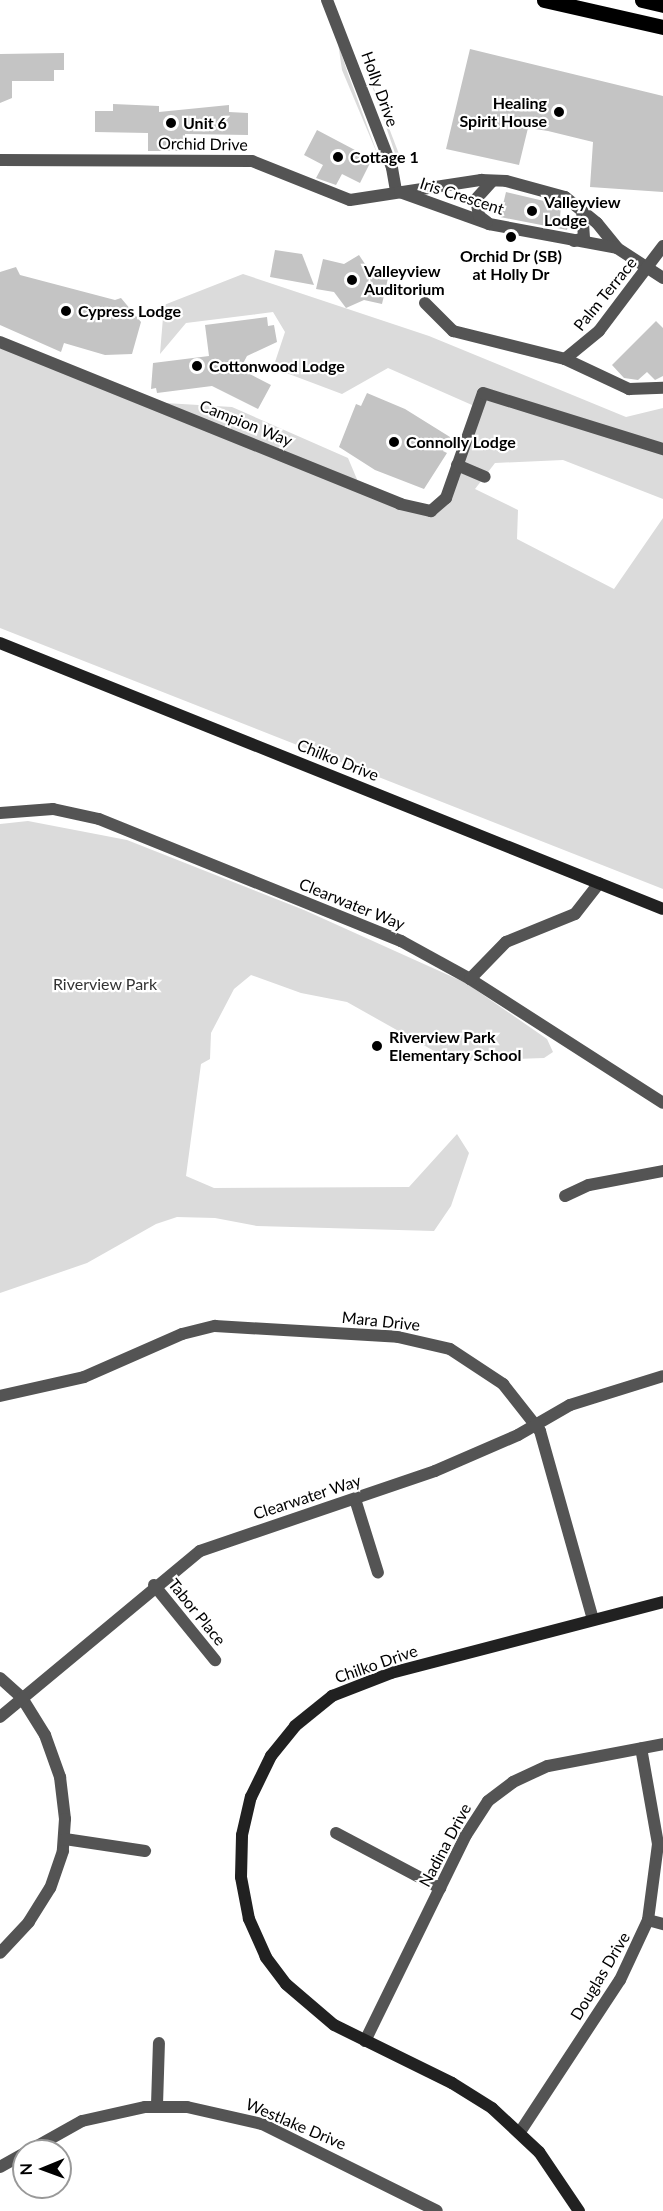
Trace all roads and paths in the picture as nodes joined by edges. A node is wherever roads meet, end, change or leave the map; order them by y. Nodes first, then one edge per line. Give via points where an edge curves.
1 (327, 0) edge
2 (544, 0) edge
3 (642, 0) edge
4 (663, 5) edge
5 (663, 27) edge
6 (0, 160) edge
7 (492, 181) junction
8 (396, 191) junction
9 (582, 212) junction
10 (489, 224) junction
11 (573, 242) junction
12 (663, 246) edge
13 (617, 248) junction
14 (649, 266) junction
15 (663, 278) edge
16 (425, 303) dead end
17 (0, 342) edge
18 (565, 359) junction
19 (663, 388) edge
20 (663, 449) edge
21 (457, 465) junction
22 (484, 477) dead end
23 (0, 643) edge
24 (0, 813) edge
25 (599, 883) junction
26 (663, 909) edge
27 (470, 979) junction
28 (663, 1103) edge
29 (663, 1171) edge
30 (565, 1196) dead end
31 (662, 1378) edge
32 (0, 1396) edge
33 (536, 1424) junction
34 (355, 1499) junction
35 (378, 1573) dead end
36 (154, 1585) junction
37 (663, 1602) edge
38 (593, 1620) junction
39 (215, 1660) dead end
40 (0, 1678) edge
41 (22, 1698) junction
42 (0, 1717) edge
43 (663, 1744) edge
44 (641, 1748) junction
45 (336, 1833) dead end
46 (64, 1839) junction
47 (146, 1851) dead end
48 (440, 1888) junction
49 (648, 1920) junction
50 (663, 1924) edge
51 (0, 1953) edge
52 (365, 2041) junction
53 (159, 2043) dead end
54 (157, 2106) junction
55 (520, 2132) junction
56 (0, 2166) edge
57 (437, 2211) edge
58 (579, 2211) edge

1 - 8 street, Holly Drive via 392,168
2 - 5 main road
3 - 4 main road
6 - 8 street, Orchid Drive via 252,160 339,199
7 - 8 street, Iris Crescent
7 - 9 street, Iris Crescent via 565,197
7 - 10 street via 476,199 479,216
8 - 10 street, Iris Crescent
9 - 11 street via 584,238
9 - 13 street, Iris Crescent
10 - 11 street, Iris Crescent
11 - 13 street, Iris Crescent
12 - 14 street, Palm Terrace
13 - 14 street, Iris Crescent
14 - 15 street
14 - 18 street, Palm Terrace via 598,331
16 - 18 street via 453,331
17 - 21 street, Campion Way via 400,504 430,511 446,498
18 - 19 street via 629,389
20 - 21 street, Campion Way via 483,393
21 - 22 street
23 - 25 street, Chilko Drive
24 - 27 street, Clearwater Way via 53,810 99,819 401,941
25 - 26 street, Chilko Drive
25 - 27 street via 575,914 506,942
27 - 28 street, Clearwater Way
29 - 30 street via 589,1185
31 - 33 street, Clearwater Way via 570,1405
32 - 33 street, Mara Drive via 84,1377 193,1330 240,1326 398,1337 441,1346 467,1357 496,1378
33 - 34 street, Clearwater Way via 435,1472
33 - 38 street, Mara Drive via 547,1448
34 - 35 street
34 - 36 street, Clearwater Way via 211,1546
36 - 39 street, Tabor Place
36 - 41 street, Clearwater Way
37 - 38 street, Chilko Drive
38 - 52 street, Chilko Drive via 345,1689 301,1720 263,1769 247,1809 241,1843 242,1885 252,1926 271,1964 299,1998 325,2019
40 - 41 street
41 - 42 street, Clearwater Way
41 - 46 street via 55,1759 64,1798
43 - 44 street, Nadina Drive
44 - 48 street, Nadina Drive via 556,1764 513,1782 482,1809
44 - 49 street, Douglas Drive via 658,1844
45 - 48 street
46 - 47 street
46 - 51 street via 45,1897
48 - 52 street, Nadina Drive
49 - 50 street
49 - 55 street, Douglas Drive via 620,1980
52 - 55 street, Chilko Drive via 462,2088
53 - 54 street
54 - 56 street, Westlake Drive via 82,2121
54 - 57 street, Westlake Drive via 213,2110 262,2124
55 - 58 street, Chilko Drive via 557,2175

